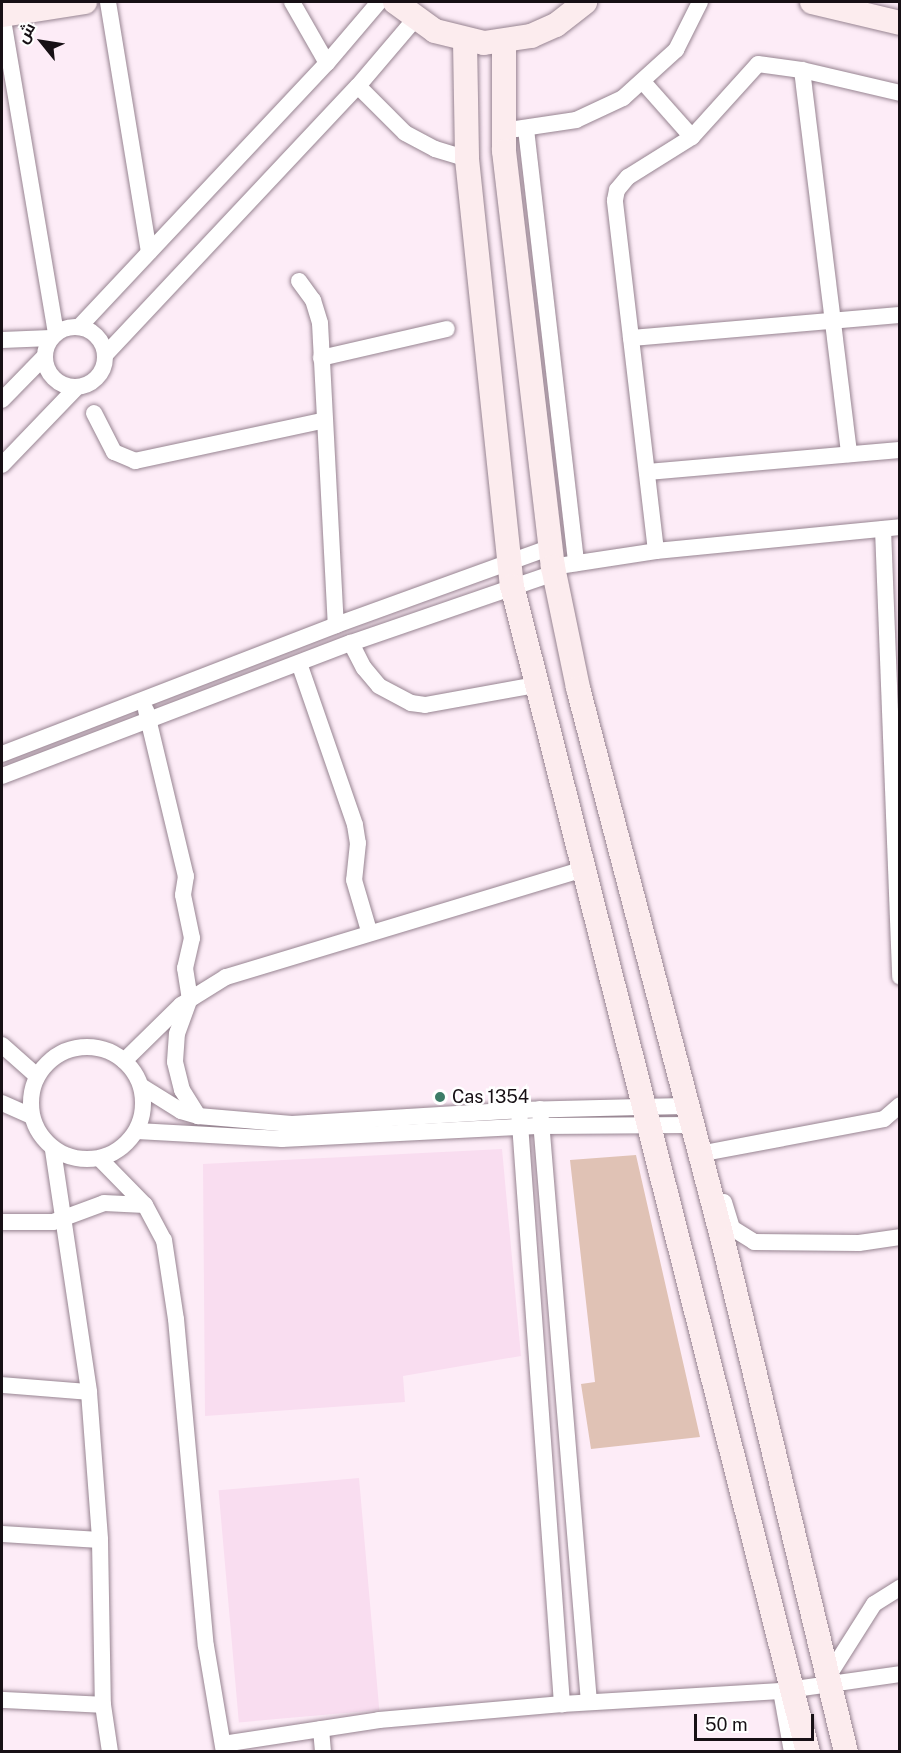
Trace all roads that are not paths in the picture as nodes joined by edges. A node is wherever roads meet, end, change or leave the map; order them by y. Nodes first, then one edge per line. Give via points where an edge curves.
1 (85, 2) edge
2 (108, 2) edge
3 (292, 2) edge
4 (379, 2) edge
5 (395, 2) edge
6 (585, 2) edge
7 (700, 2) edge
8 (812, 2) edge
9 (2, 14) edge
10 (415, 19) junction
11 (900, 23) edge
12 (465, 41) junction
13 (504, 42) junction
14 (327, 63) junction
15 (802, 70) junction
16 (644, 83) junction
17 (358, 86) junction
18 (900, 93) edge
19 (515, 129) junction
20 (692, 137) junction
21 (467, 159) junction
22 (149, 252) junction
23 (299, 281) dead end
24 (900, 315) edge
25 (834, 320) junction
26 (79, 327) junction
27 (447, 329) dead end
28 (53, 335) junction
29 (631, 338) junction
30 (2, 340) edge
31 (105, 355) junction
32 (44, 357) junction
33 (321, 358) junction
34 (76, 388) junction
35 (2, 400) edge
36 (94, 413) dead end
37 (322, 421) junction
38 (900, 450) edge
39 (849, 454) junction
40 (2, 465) edge
41 (647, 472) junction
42 (891, 528) edge
43 (656, 551) junction
44 (507, 562) junction
45 (552, 563) junction
46 (576, 563) junction
47 (512, 586) junction
48 (336, 625) junction
49 (895, 641) edge
50 (351, 643) junction
51 (299, 663) junction
52 (536, 686) junction
53 (144, 700) junction
54 (149, 720) junction
55 (2, 754) edge
56 (2, 776) edge
57 (897, 826) edge
58 (584, 869) junction
59 (369, 931) junction
60 (900, 977) edge
61 (190, 998) junction
62 (2, 1045) edge
63 (124, 1060) junction
64 (37, 1076) junction
65 (141, 1086) junction
66 (2, 1103) edge
67 (900, 1105) edge
68 (648, 1115) junction
69 (688, 1115) junction
70 (31, 1116) junction
71 (198, 1116) junction
72 (519, 1118) junction
73 (541, 1118) junction
74 (137, 1131) junction
75 (54, 1150) junction
76 (703, 1153) junction
77 (100, 1159) junction
78 (145, 1205) junction
79 (63, 1218) junction
80 (2, 1222) edge
81 (900, 1237) edge
82 (2, 1385) edge
83 (89, 1392) junction
84 (2, 1534) edge
85 (100, 1540) junction
86 (900, 1587) edge
87 (900, 1674) edge
88 (830, 1680) junction
89 (788, 1691) junction
90 (2, 1700) edge
91 (590, 1702) junction
92 (562, 1704) junction
93 (103, 1705) junction
94 (321, 1729) junction
95 (224, 1748) edge
96 (110, 1752) edge
97 (323, 1752) edge
98 (792, 1752) edge
99 (808, 1752) edge
100 (846, 1752) edge

1 - 9 street
2 - 22 street
3 - 14 street
4 - 14 street
5 - 10 street
6 - 13 street via 556,25
7 - 16 street via 676,50
8 - 11 street
9 - 28 street
10 - 12 street
10 - 17 street
12 - 13 street
12 - 21 street
13 - 19 street
14 - 22 street
15 - 18 street
15 - 20 street via 758,64
15 - 25 street
16 - 19 street via 587,116
16 - 20 street
17 - 21 street via 405,133 435,149
17 - 31 street
19 - 45 street
19 - 46 street
20 - 29 street via 628,177 617,190
21 - 44 street
22 - 26 street
23 - 33 street via 317,311
24 - 25 street
25 - 29 street
25 - 39 street
26 - 28 street
26 - 31 street via 101,342
27 - 33 street
28 - 30 street
28 - 32 street
29 - 41 street
31 - 34 street via 97,377
32 - 34 street via 54,379
32 - 35 street
33 - 37 street
34 - 40 street
36 - 37 street via 114,452 135,462
37 - 48 street
38 - 39 street
39 - 41 street
41 - 43 street
42 - 43 street
42 - 49 street
43 - 46 street
44 - 45 street
44 - 47 street
44 - 48 street
45 - 46 street
45 - 47 street
45 - 69 street via 578,688
47 - 50 street
47 - 52 street
48 - 53 street
49 - 57 street
50 - 51 street
50 - 52 street via 379,686 411,703 425,705
51 - 54 street
51 - 59 street via 355,825 358,843 354,880
52 - 58 street
53 - 54 street
53 - 55 street
54 - 56 street
54 - 61 street via 186,876 183,900 192,938 185,968
57 - 60 street
58 - 59 street
58 - 68 street
59 - 61 street via 243,970
61 - 63 street
61 - 71 street via 177,1032 175,1062 182,1090
62 - 64 street
63 - 64 street via 107,1050 67,1050 50,1060
63 - 65 street
64 - 70 street
65 - 71 street
65 - 74 street via 144,1101
66 - 70 street
67 - 76 street via 884,1119
68 - 69 street
68 - 73 street
68 - 89 street
69 - 76 street
70 - 75 street via 40,1135
71 - 72 street via 292,1124
72 - 73 street
72 - 74 street via 282,1139
72 - 92 street
73 - 91 street
74 - 77 street via 121,1149
75 - 77 street via 76,1160
75 - 79 street
76 - 81 street via 732,1228 741,1237 754,1242 860,1243
76 - 88 street
77 - 78 street
78 - 79 street via 104,1203
78 - 95 street via 164,1240 171,1277 206,1646
79 - 80 street via 48,1223
79 - 83 street
82 - 83 street
83 - 85 street
84 - 85 street
85 - 93 street
86 - 88 street via 874,1604
87 - 88 street
88 - 89 street
88 - 100 street
89 - 91 street
89 - 98 street
89 - 99 street
90 - 93 street
91 - 92 street
92 - 94 street
93 - 96 street
94 - 95 street
94 - 97 street

